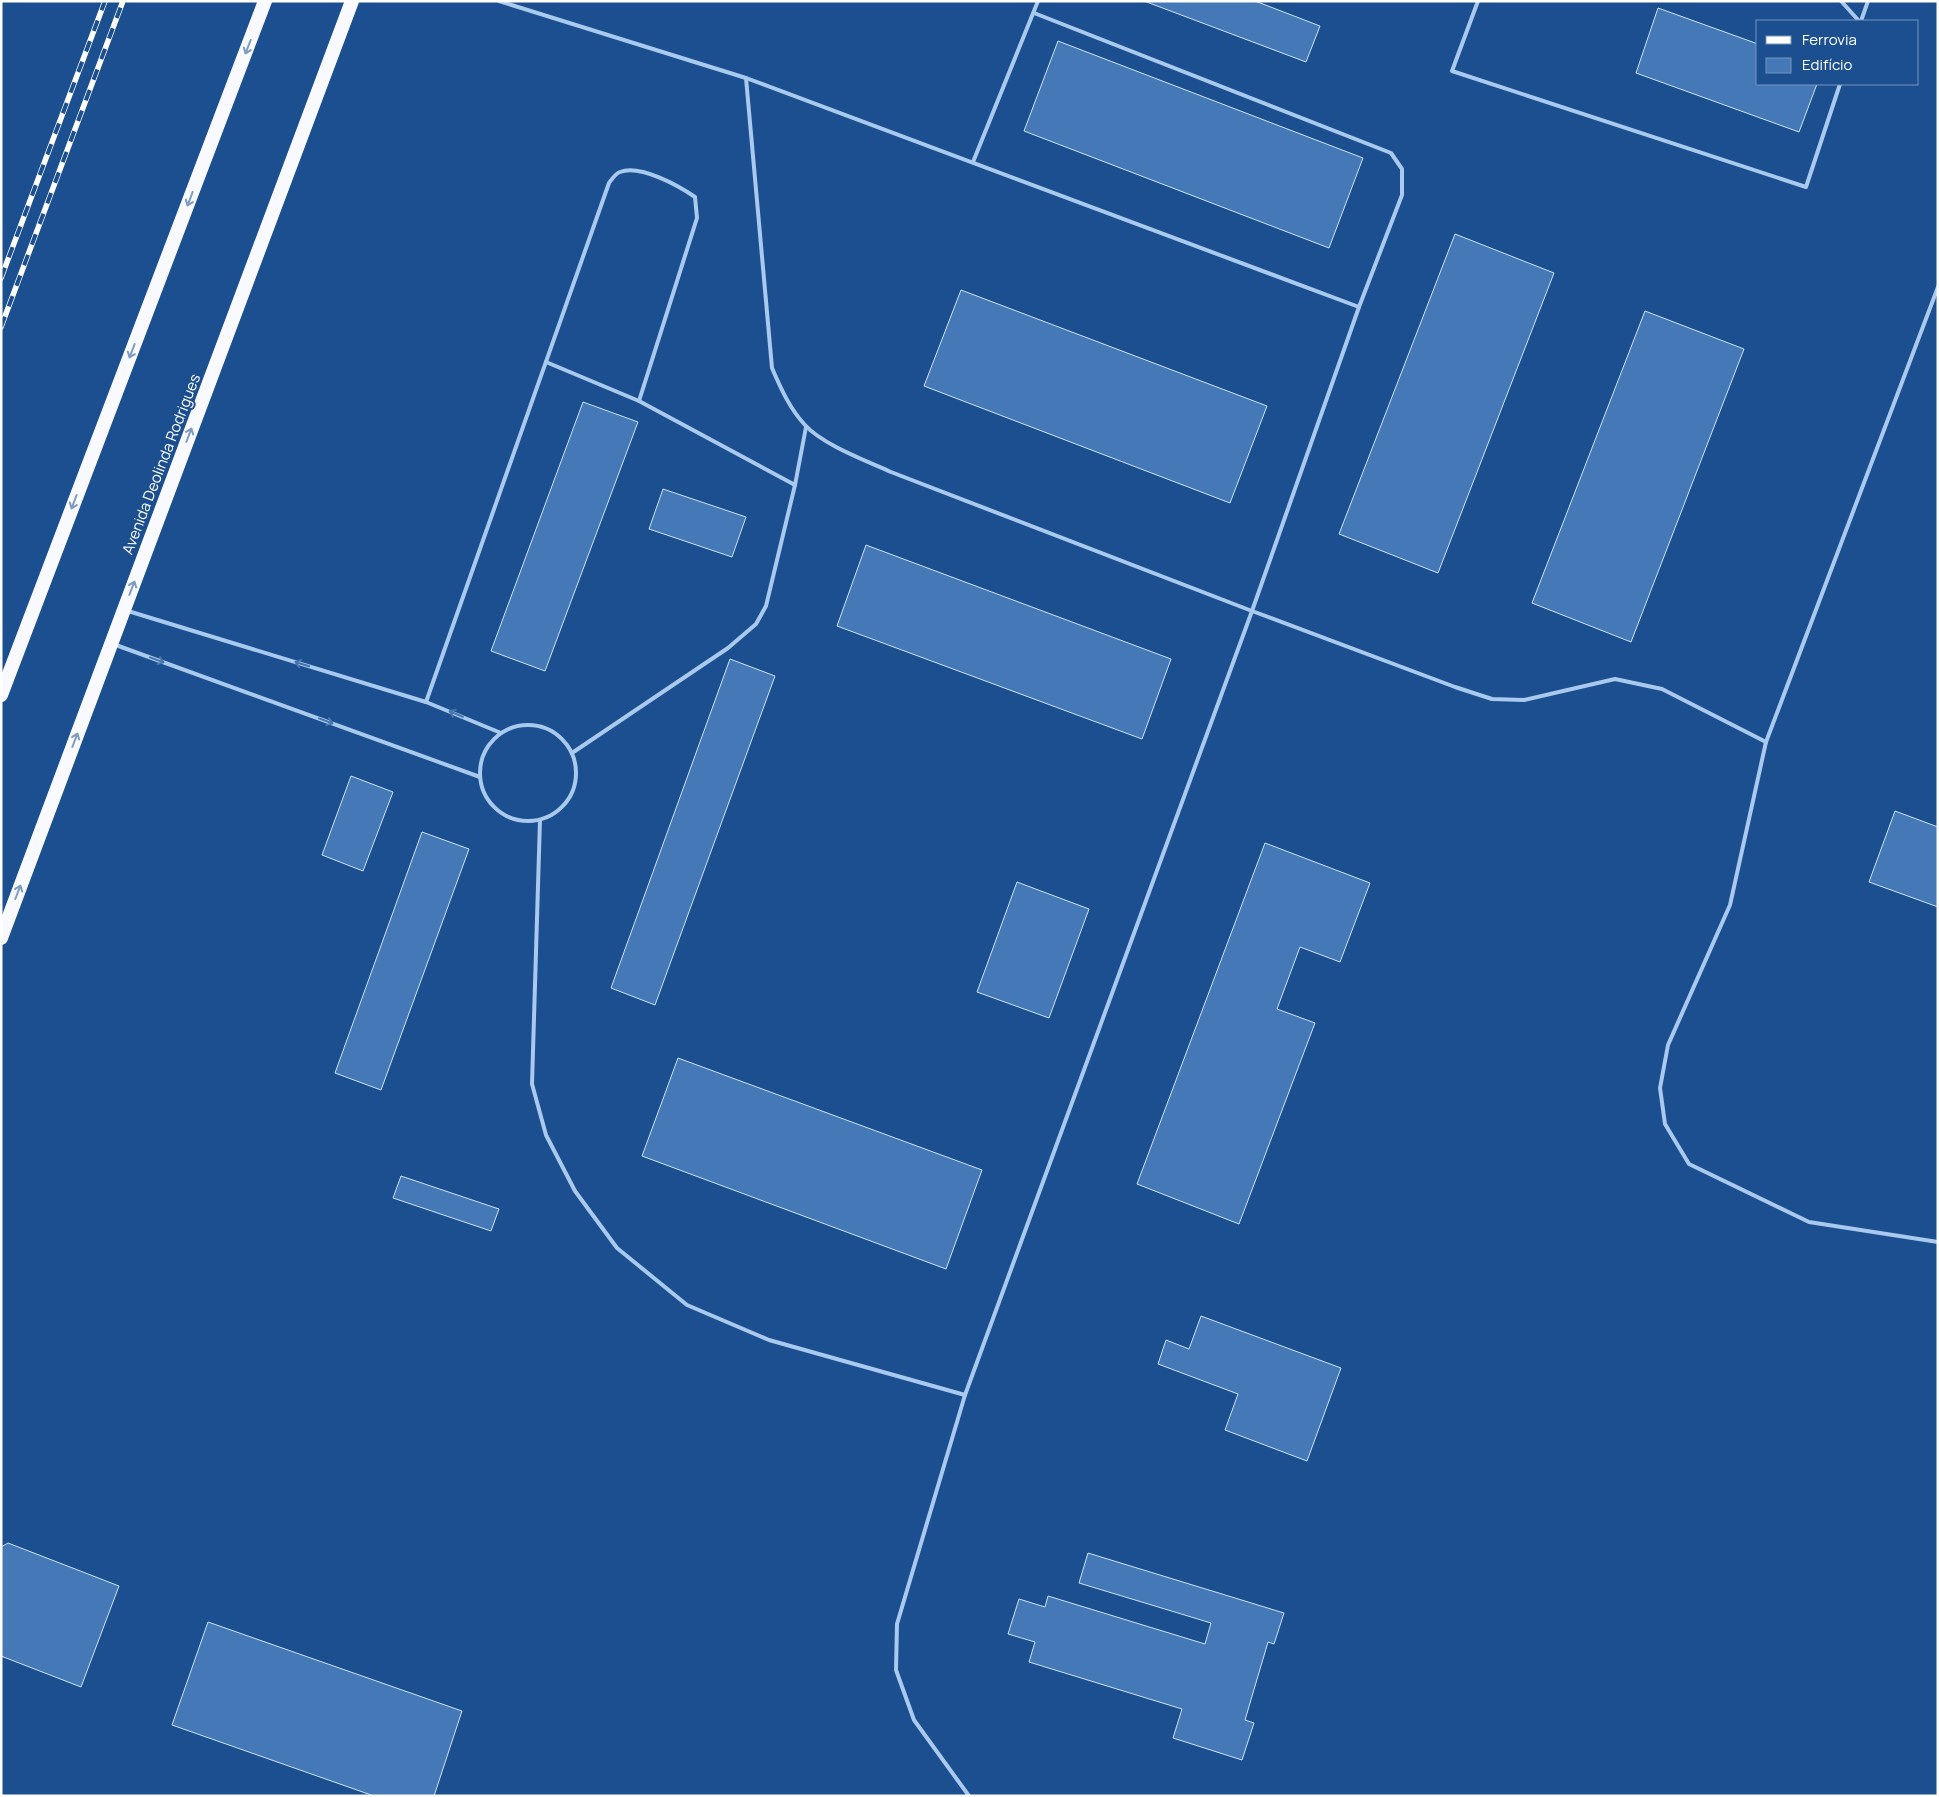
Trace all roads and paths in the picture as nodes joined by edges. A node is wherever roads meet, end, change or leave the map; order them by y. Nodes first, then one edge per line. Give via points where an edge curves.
1 (265, 1) edge
2 (352, 1) edge
3 (499, 1) edge
4 (1038, 1) edge
5 (1478, 1) edge
6 (1841, 1) edge
7 (1868, 1) edge
8 (1034, 13) junction
9 (1859, 20) edge
10 (1860, 20) edge
11 (746, 78) junction
12 (1840, 85) edge
13 (973, 162) junction
14 (1938, 288) edge
15 (1359, 307) junction
16 (546, 362) junction
17 (639, 401) junction
18 (806, 427) junction
19 (795, 485) junction
20 (124, 610) junction
21 (1252, 611) junction
22 (111, 643) junction
23 (1, 695) edge
24 (426, 702) junction
25 (501, 734) junction
26 (1766, 742) junction
27 (572, 753) junction
28 (480, 777) junction
29 (540, 820) junction
30 (1, 938) edge
31 (1938, 1242) edge
32 (965, 1395) junction
33 (970, 1796) edge

1 -> 23 highway
20 -> 2 highway, Avenida Deolinda Rodrigues
3 - 11 lane
4 - 8 lane
5 - 12 lane via 1452,71 1806,187
6 - 9 lane
7 - 10 lane
8 - 13 lane
8 - 15 lane via 1391,154 1402,169 1402,195
11 - 13 lane
11 - 18 lane via 772,368 787,401
13 - 15 lane
14 - 26 lane
15 - 21 lane
16 - 17 lane
16 - 17 lane via 609,183 618,172 641,171 696,198 697,218
16 - 24 lane
17 - 19 lane
18 - 19 lane
18 - 21 lane via 835,446 891,472
19 - 27 lane via 766,606 756,624 728,648
20 - 22 highway, Avenida Deolinda Rodrigues
24 -> 20 lane
21 - 26 lane via 1492,699 1524,700 1615,679 1662,689
21 - 32 lane
22 -> 28 lane
30 -> 22 highway, Avenida Deolinda Rodrigues
25 -> 24 lane
25 - 27 lane via 516,727 532,725 548,729 562,739
25 - 28 lane via 489,745 482,760
26 - 31 lane via 1730,905 1668,1045 1660,1088 1665,1124 1689,1164 1809,1222
27 - 29 lane via 576,769 574,786 567,801 556,813
28 - 29 lane via 484,793 494,807 508,817
29 - 32 lane via 532,1084 546,1135 575,1191 617,1248 687,1305 769,1340
32 - 33 lane via 897,1624 896,1670 914,1720

